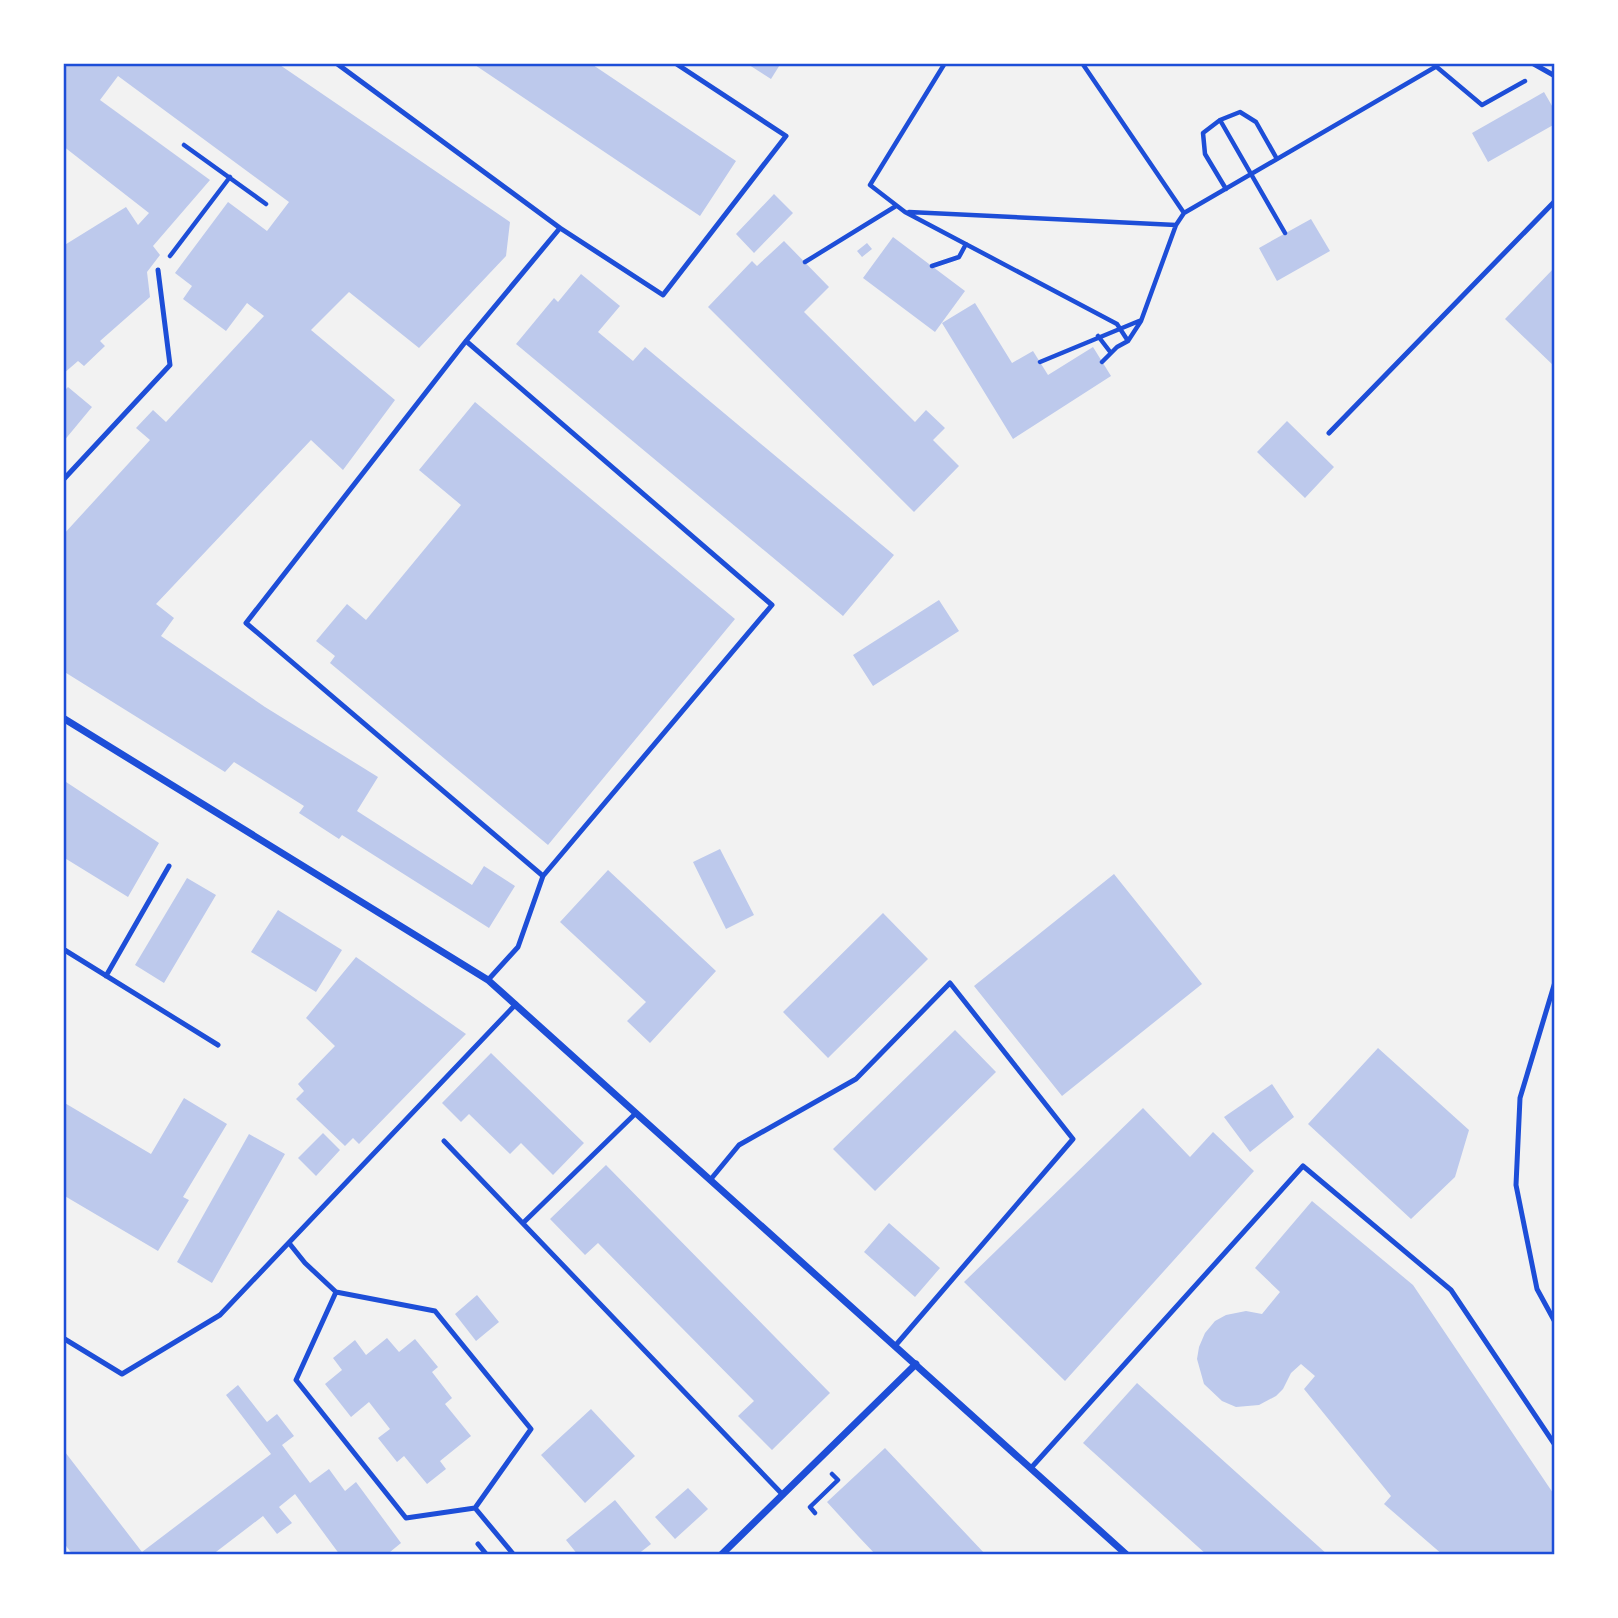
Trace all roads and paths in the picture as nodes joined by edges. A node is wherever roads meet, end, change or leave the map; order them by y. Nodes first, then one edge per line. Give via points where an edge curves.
1 (336, 63) edge
2 (353, 63) edge
3 (675, 63) edge
4 (945, 63) edge
5 (1082, 63) edge
6 (1532, 63) edge
7 (1435, 64) edge
8 (1544, 70) junction
9 (347, 71) junction
10 (1555, 76) edge
11 (1220, 120) junction
12 (184, 145) dead end
13 (1277, 159) junction
14 (1251, 174) junction
15 (230, 177) junction
16 (1226, 189) junction
17 (1555, 201) edge
18 (266, 204) dead end
19 (897, 205) junction
20 (905, 212) junction
21 (1184, 213) junction
22 (1176, 225) junction
23 (560, 228) junction
24 (1285, 233) dead end
25 (966, 244) junction
26 (805, 262) dead end
27 (932, 266) dead end
28 (158, 270) joint
29 (1141, 321) junction
30 (1119, 328) junction
31 (1098, 336) junction
32 (466, 341) junction
33 (1128, 341) junction
34 (1111, 353) junction
35 (1040, 362) dead end
36 (1102, 362) dead end
37 (1329, 433) dead end
38 (63, 480) edge
39 (63, 718) edge
40 (169, 866) dead end
41 (543, 876) junction
42 (63, 949) edge
43 (106, 976) junction
44 (488, 980) junction
45 (1555, 982) edge
46 (516, 1004) junction
47 (218, 1045) dead end
48 (636, 1113) junction
49 (444, 1141) dead end
50 (710, 1179) junction
51 (523, 1223) junction
52 (289, 1243) junction
53 (336, 1292) junction
54 (1555, 1322) edge
55 (63, 1338) edge
56 (895, 1346) junction
57 (916, 1364) junction
58 (1555, 1445) edge
59 (1031, 1468) junction
60 (838, 1480) dead end
61 (783, 1495) junction
62 (475, 1508) junction
63 (816, 1513) dead end
64 (478, 1544) dead end
65 (487, 1555) edge
66 (514, 1555) edge
67 (721, 1555) edge
68 (1127, 1555) edge

1 - 9 lane
2 - 9 lane
3 - 23 lane via 786,136 663,295
4 - 19 path via 870,185
5 - 21 path
6 - 8 lane
7 - 8 path via 1482,105
7 - 13 path
8 - 10 lane
9 - 23 lane
11 - 13 path via 1240,112 1256,122
11 - 14 path
11 - 16 path via 1203,133 1205,154
12 - 15 path
13 - 14 path
14 - 16 path
14 - 24 path
15 - 18 path
15 - 28 path
16 - 21 path
17 - 37 lane
19 - 20 path
19 - 26 path
20 - 22 path
20 - 25 path
21 - 22 path
22 - 29 path
23 - 32 lane
25 - 27 path via 959,257
25 - 30 path
28 - 38 lane via 170,365
29 - 30 path
29 - 33 path
30 - 31 path
30 - 33 path
31 - 34 path
31 - 35 path
32 - 41 lane via 246,623
32 - 41 lane via 772,605
33 - 34 path
34 - 36 path
39 - 44 street
40 - 43 lane
41 - 44 lane via 518,947
42 - 43 lane
43 - 47 lane
44 - 46 street
45 - 54 lane via 1520,1098 1516,1185 1537,1289
46 - 48 street
46 - 52 lane
48 - 50 street
48 - 51 lane
49 - 51 lane
50 - 56 street
50 - 56 lane via 739,1145 856,1079 950,983 1073,1139
51 - 61 lane
52 - 53 lane
52 - 55 lane via 220,1315 122,1374
53 - 62 lane via 296,1380 406,1518
53 - 62 lane via 435,1311 531,1429
56 - 57 street
57 - 59 street
57 - 61 street
58 - 59 lane via 1451,1290 1303,1166
59 - 68 street
60 - 63 path via 810,1507
61 - 67 street
62 - 66 lane
64 - 65 lane

